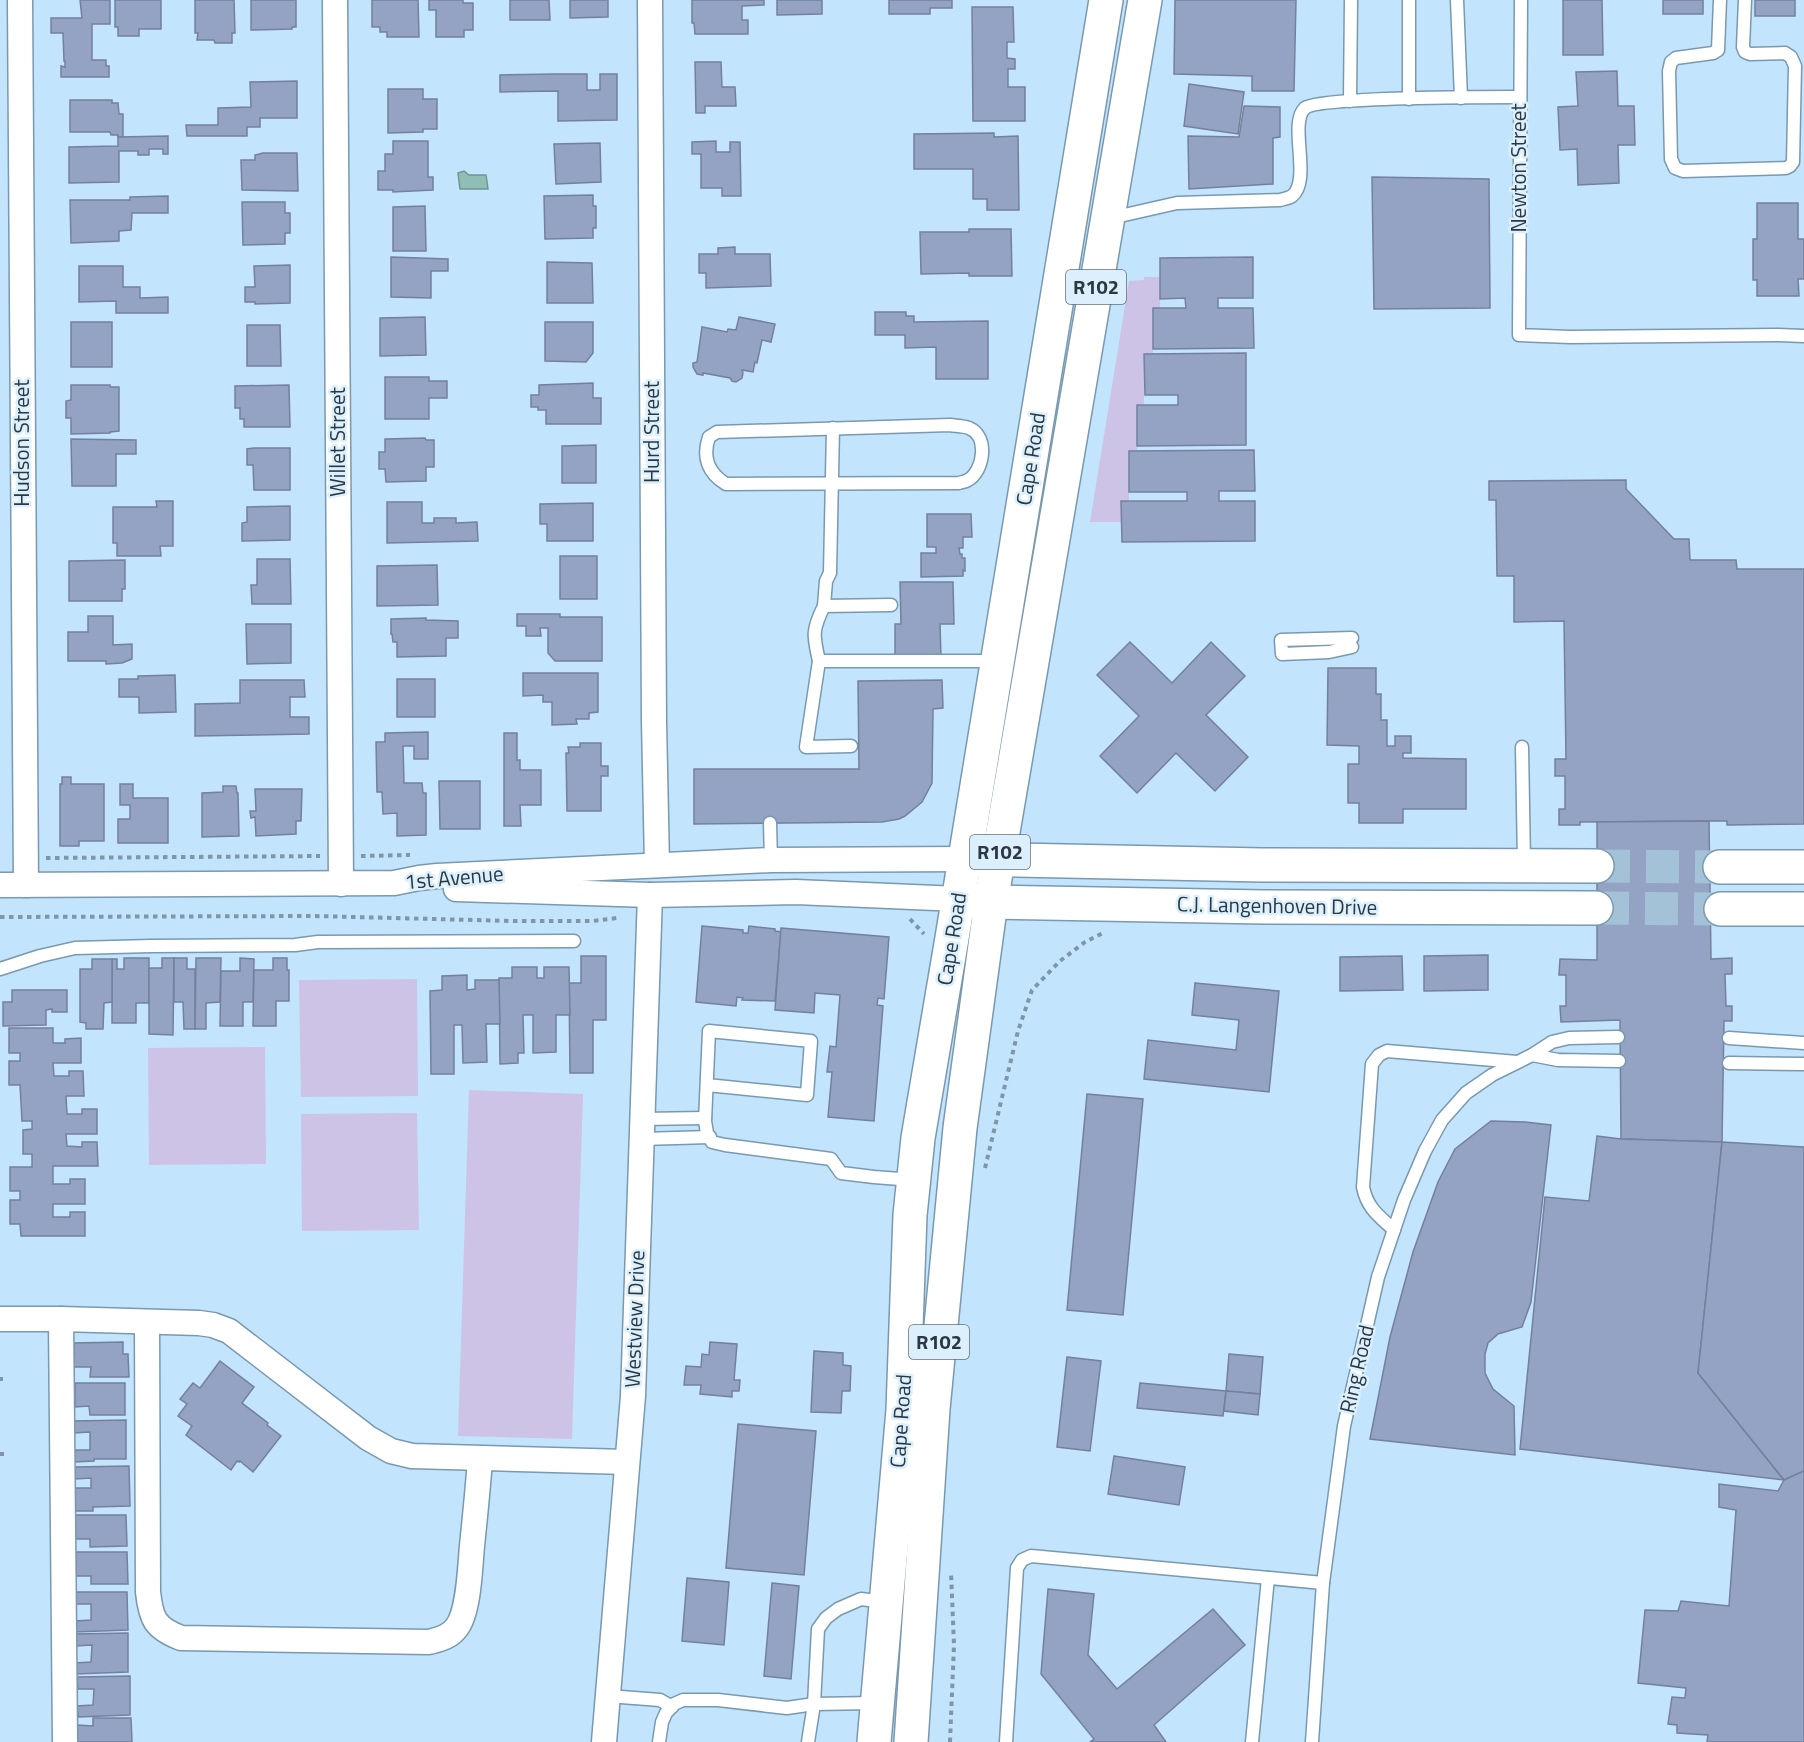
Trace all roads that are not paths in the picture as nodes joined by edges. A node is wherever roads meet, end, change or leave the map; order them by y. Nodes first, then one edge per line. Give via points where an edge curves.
1 (20, 0) edge
2 (335, 0) edge
3 (650, 0) edge
4 (1107, 0) edge
5 (1145, 0) edge
6 (1351, 0) edge
7 (1409, 0) edge
8 (1457, 0) edge
9 (1521, 0) edge
10 (1720, 0) edge
11 (1745, 0) edge
12 (1519, 97) junction
13 (1461, 98) junction
14 (1409, 99) junction
15 (1350, 101) junction
16 (1108, 219) junction
17 (1804, 336) edge
18 (833, 428) junction
19 (832, 484) junction
20 (891, 605) dead end
21 (824, 606) junction
22 (1352, 643) joint
23 (819, 661) junction
24 (998, 661) junction
25 (850, 746) dead end
26 (1522, 747) dead end
27 (770, 824) dead end
28 (999, 858) junction
29 (965, 859) junction
30 (771, 860) junction
31 (657, 865) junction
32 (1524, 866) junction
33 (1597, 866) tunnel mouth
34 (1720, 867) tunnel mouth
35 (1804, 867) edge
36 (394, 883) junction
37 (341, 884) junction
38 (0, 885) edge
39 (26, 885) junction
40 (959, 899) junction
41 (991, 902) junction
42 (650, 905) junction
43 (1596, 908) tunnel mouth
44 (1722, 909) tunnel mouth
45 (1804, 909) edge
46 (574, 941) dead end
47 (0, 969) edge
48 (1618, 1037) dead end
49 (1729, 1038) dead end
50 (1804, 1043) edge
51 (1532, 1055) junction
52 (1619, 1061) dead end
53 (1518, 1062) junction
54 (1729, 1064) dead end
55 (1804, 1064) edge
56 (707, 1085) junction
57 (705, 1118) junction
58 (642, 1129) junction
59 (710, 1137) junction
60 (914, 1180) junction
61 (1394, 1230) junction
62 (0, 1319) edge
63 (61, 1319) junction
64 (147, 1322) junction
65 (480, 1459) junction
66 (627, 1462) junction
67 (1268, 1578) junction
68 (1323, 1583) junction
69 (886, 1603) junction
70 (608, 1696) junction
71 (878, 1703) junction
72 (814, 1704) junction
73 (672, 1707) junction
74 (65, 1742) edge
75 (604, 1742) edge
76 (659, 1742) edge
77 (808, 1742) edge
78 (874, 1742) edge
79 (911, 1742) edge
80 (1006, 1742) edge
81 (1252, 1742) edge
82 (1312, 1742) edge

1 - 39 street, Hudson Street
2 - 37 street, Willet Street
3 - 31 street, Hurd Street
4 - 24 main road, Cape Road / R102
5 - 16 main road, Cape Road / R102
6 - 15 lane
7 - 14 lane
8 - 13 lane
9 - 12 lane, Newton Street
10 - 11 lane via 1718,50 1676,58 1669,71 1671,159 1674,168 1683,171 1786,168 1793,162 1795,66 1785,53 1745,52
12 - 13 lane
12 - 17 lane, Newton Street via 1519,335
13 - 14 lane
14 - 15 lane
15 - 16 lane via 1316,104 1300,115 1301,164 1298,190 1291,197 1177,203
16 - 28 main road, Cape Road / R102
18 - 19 lane
18 - 19 lane via 717,432 709,437 705,447 714,477 726,484
18 - 19 lane via 970,428 981,442 982,454 978,469 969,480 959,483
19 - 21 lane via 830,573
20 - 21 lane
21 - 23 lane via 813,638
22 - 22 lane via 1329,652 1282,654 1281,640
23 - 24 lane
23 - 25 lane via 806,747
24 - 29 main road, Cape Road / R102
26 - 32 lane
27 - 30 lane
28 - 29 main road, C.J. Langenhoven Drive
28 - 32 main road, C.J. Langenhoven Drive via 1262,866
28 - 41 main road, Cape Road / R102
29 - 30 street, 1st Avenue
29 - 40 main road, Cape Road / R102
30 - 31 street, 1st Avenue
31 - 36 street, 1st Avenue via 437,876
32 - 33 main road, C.J. Langenhoven Drive
34 - 35 main road
36 - 37 street
36 - 42 street, 1st Avenue
37 - 39 street
38 - 39 street
40 - 41 main road, C.J. Langenhoven Drive
40 - 42 street, 1st Avenue via 796,892
40 - 60 main road, Cape Road / R102
41 - 43 main road, C.J. Langenhoven Drive
41 - 79 main road, Cape Road / R102 via 960,1128 933,1409
42 - 58 street, Westview Drive
44 - 45 main road
46 - 47 lane via 75,948
48 - 51 lane, Ring Road via 1569,1038 1552,1042
49 - 50 lane
51 - 52 lane via 1558,1060
51 - 53 lane, Ring Road
53 - 61 lane, Ring Road via 1466,1093 1442,1120 1425,1151
53 - 61 lane via 1388,1052 1372,1064 1363,1187 1365,1200
54 - 55 lane
56 - 56 lane via 709,1031 811,1041 807,1095
56 - 57 lane
57 - 58 lane
57 - 59 lane
58 - 59 lane
58 - 66 street, Westview Drive via 633,1396
59 - 60 lane via 712,1142 725,1145 831,1159 841,1173
60 - 69 main road, Cape Road / R102 via 903,1410
61 - 68 lane, Ring Road via 1378,1277 1344,1426
62 - 63 street
63 - 64 street
63 - 74 street
64 - 65 street via 199,1323 229,1331 368,1438 391,1451 412,1456
64 - 65 street via 148,1592 150,1612 162,1629 171,1634 181,1638 429,1642 452,1634 464,1614
65 - 66 street
66 - 70 street, Westview Drive
67 - 68 lane
67 - 80 lane via 1031,1556 1022,1560 1017,1568
67 - 81 lane
68 - 82 lane, Ring Road
69 - 71 main road, Cape Road / R102
69 - 72 lane via 861,1599 838,1609 818,1629
70 - 73 lane via 660,1700
70 - 75 street, Westview Drive
71 - 72 lane
71 - 78 main road, Cape Road / R102
72 - 73 lane via 787,1708 704,1699 683,1700
72 - 77 lane
73 - 76 lane via 662,1722

